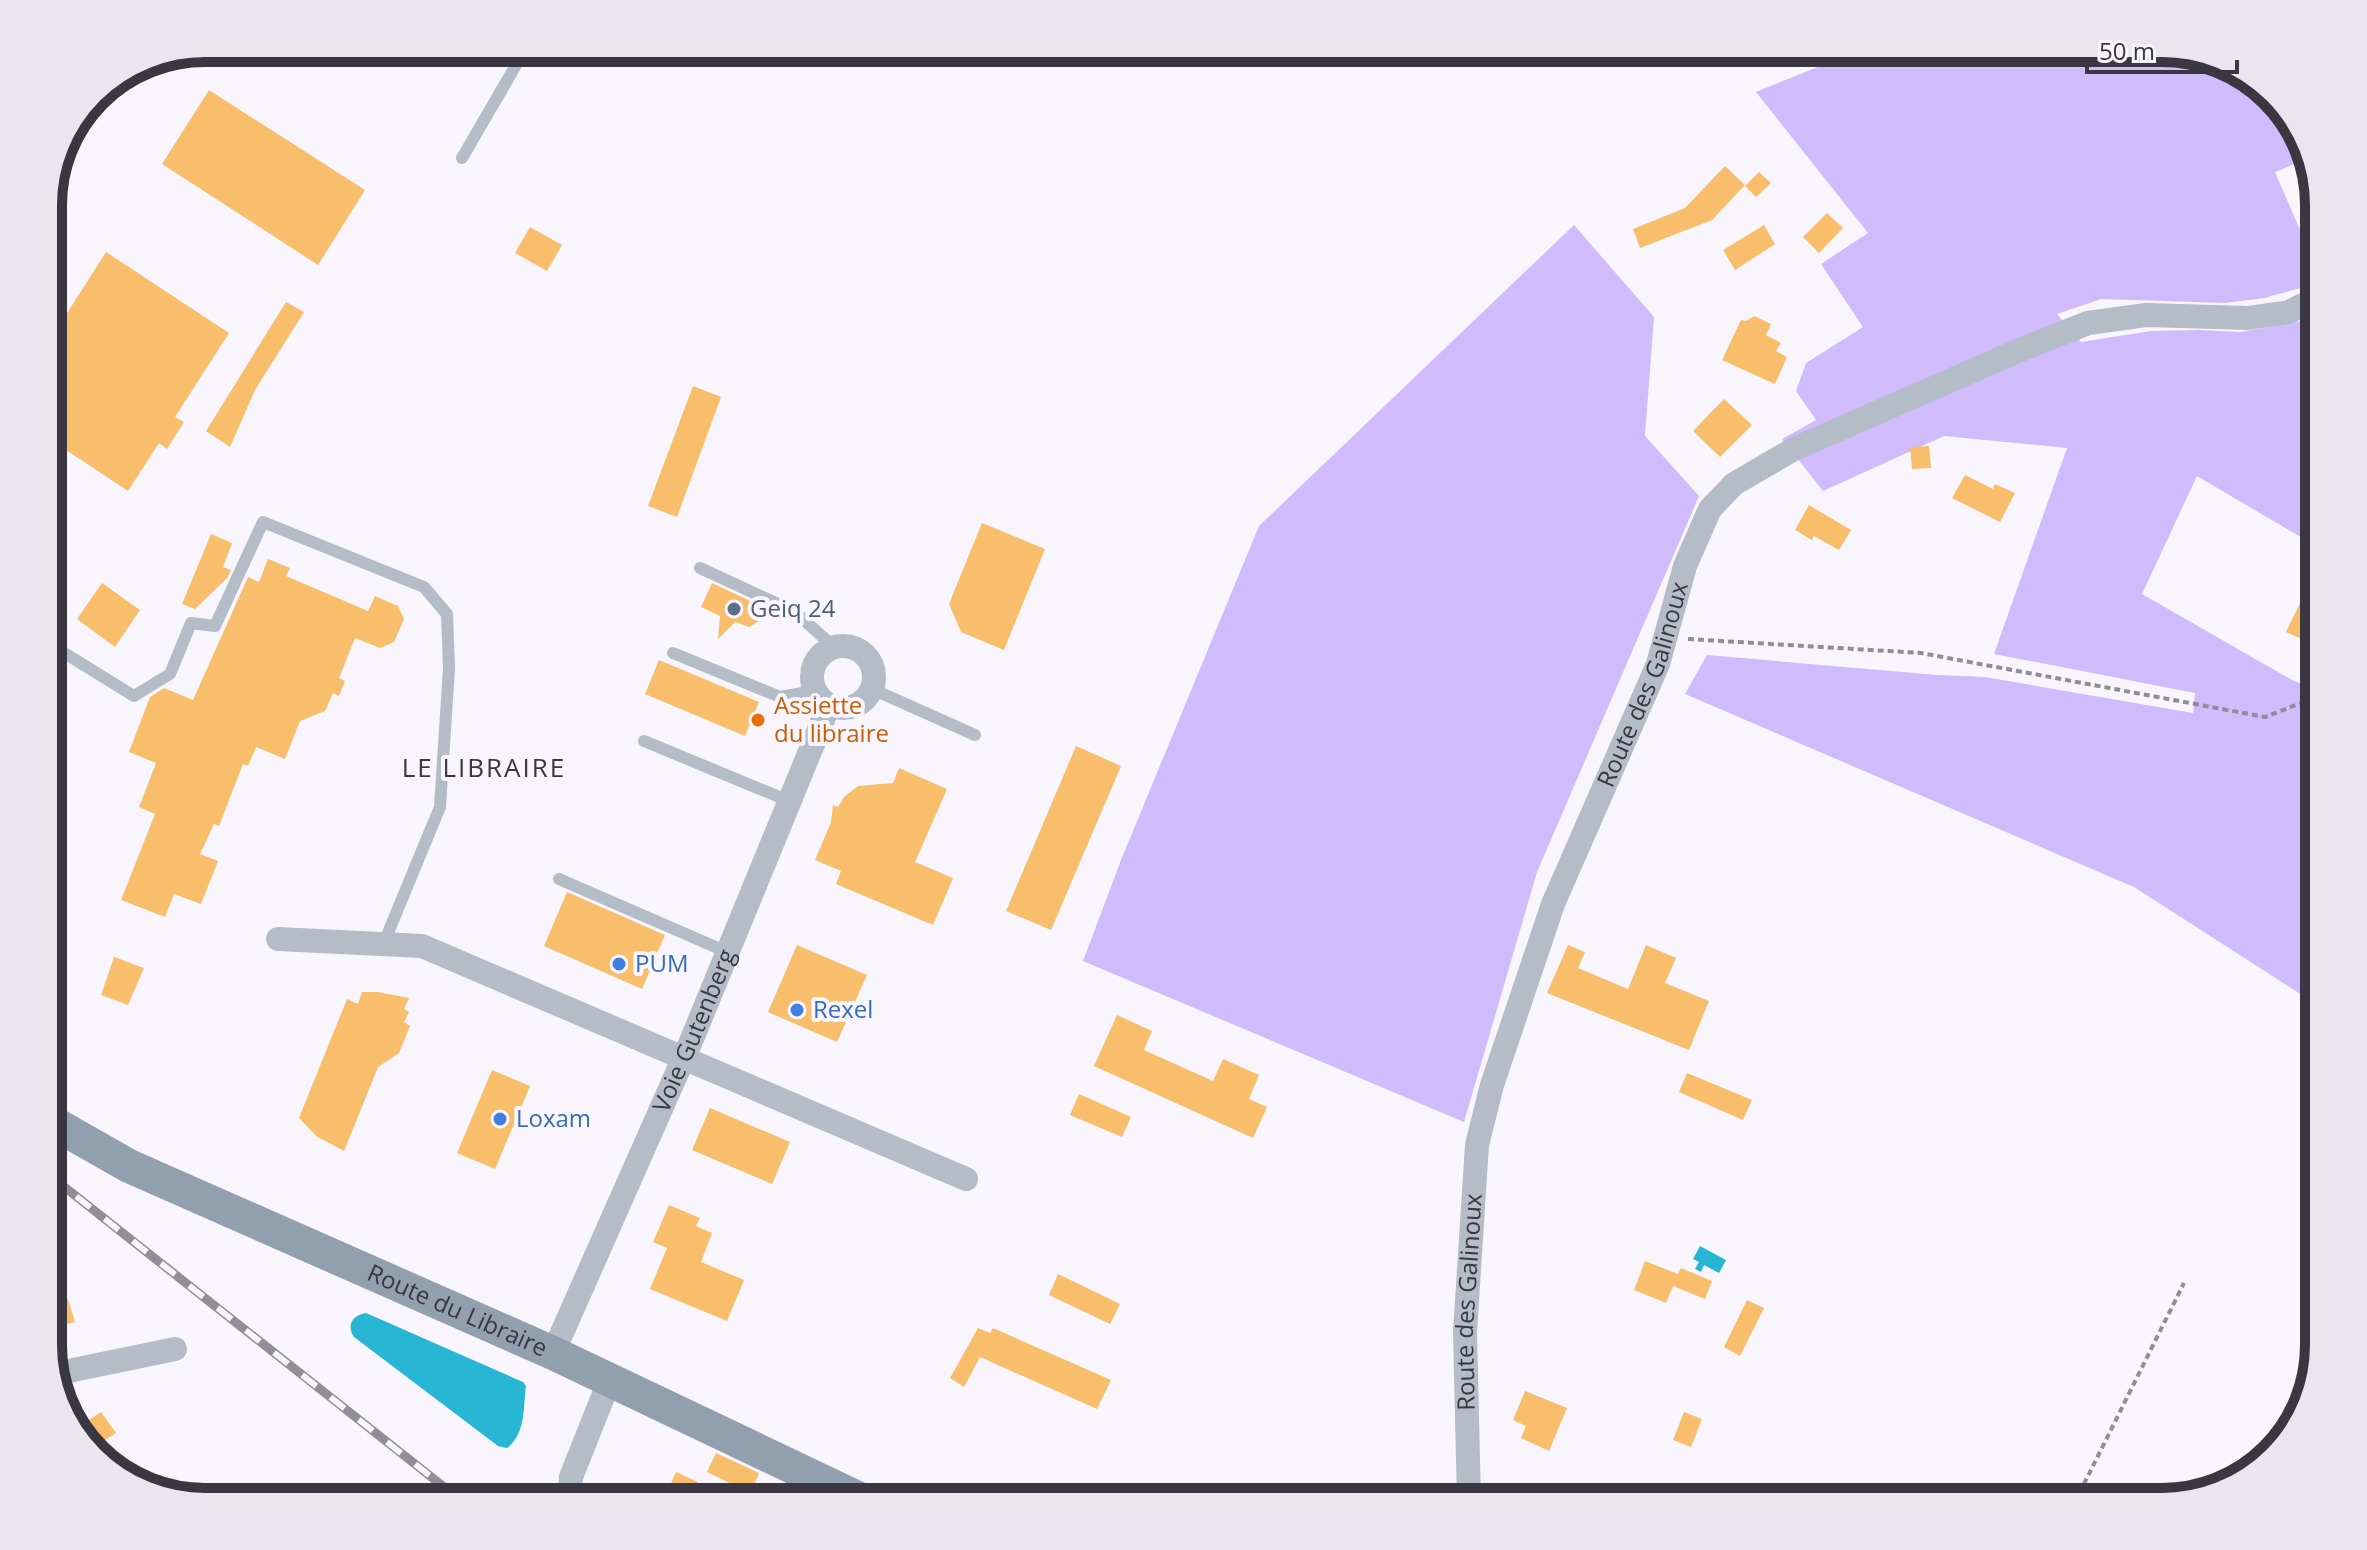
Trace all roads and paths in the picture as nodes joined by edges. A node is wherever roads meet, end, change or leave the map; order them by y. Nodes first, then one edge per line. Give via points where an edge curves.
1 (518, 62) edge
2 (462, 158) dead end
3 (2305, 304) edge
4 (700, 568) dead end
5 (1666, 637) junction
6 (834, 647) junction
7 (62, 652) edge
8 (673, 653) dead end
9 (872, 689) junction
10 (821, 698) junction
11 (2305, 701) edge
12 (975, 735) dead end
13 (644, 741) dead end
14 (789, 801) junction
15 (559, 879) dead end
16 (278, 939) dead end
17 (383, 945) junction
18 (727, 952) junction
19 (684, 1058) junction
20 (62, 1128) edge
21 (966, 1179) dead end
22 (2184, 1283) dead end
23 (175, 1349) dead end
24 (553, 1353) junction
25 (65, 1372) edge
26 (610, 1379) junction
27 (570, 1488) edge
28 (837, 1488) edge
29 (1469, 1488) edge
30 (2082, 1488) edge

1 - 2 lane
3 - 5 street, Route des Galinoux via 2248,318 2146,315 2088,323 1794,449 1734,484 1710,509 1685,566
4 - 6 lane via 795,612
5 - 11 path via 1921,653 2265,717
5 - 29 street, Route des Galinoux via 1553,904 1477,1145 1465,1332
6 - 9 street via 845,646 868,658
6 - 10 street via 812,669
7 - 17 lane via 134,696 170,674 191,623 215,626 263,522 424,587 447,614 440,807
8 - 10 lane via 780,697
9 - 10 street via 857,705 846,708
9 - 12 lane
10 - 14 street, Voie Gutenberg
13 - 14 lane
14 - 18 street, Voie Gutenberg
15 - 18 lane
16 - 17 street
17 - 19 street via 422,946
18 - 19 street, Voie Gutenberg
19 - 21 street
19 - 24 street, Voie Gutenberg
20 - 24 main road, Route du Libraire via 129,1166
22 - 30 path
23 - 25 street
24 - 26 main road, Route du Libraire
26 - 27 street
26 - 28 main road, Route du Libraire

